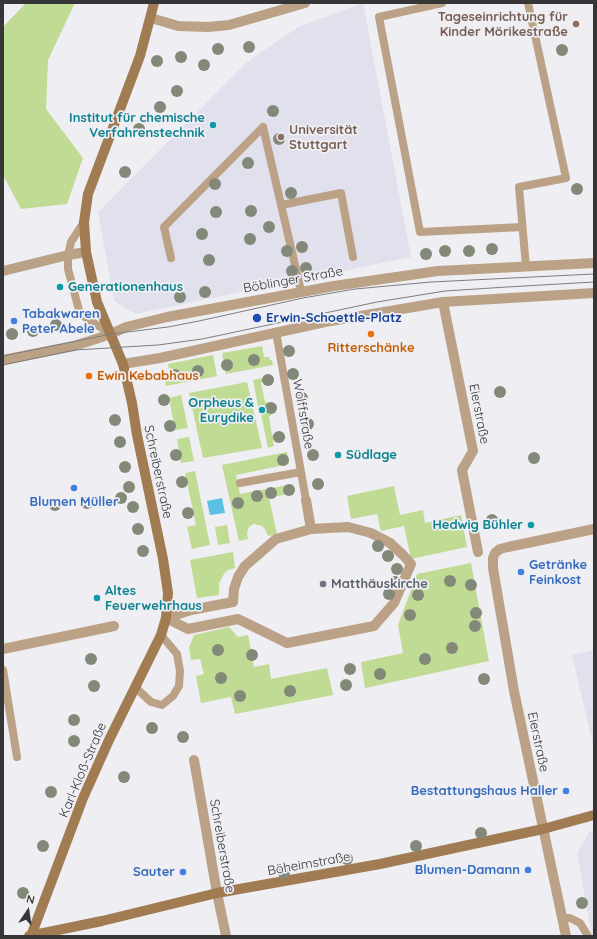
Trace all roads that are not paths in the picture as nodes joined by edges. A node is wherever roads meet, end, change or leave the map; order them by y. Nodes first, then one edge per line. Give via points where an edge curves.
1 (154, 3) edge
2 (305, 3) edge
3 (442, 3) edge
4 (528, 3) edge
5 (151, 18) junction
6 (281, 205) junction
7 (84, 222) junction
8 (522, 226) junction
9 (86, 252) junction
10 (68, 255) junction
11 (353, 257) dead end
12 (171, 258) dead end
13 (594, 263) edge
14 (526, 267) junction
15 (3, 272) edge
16 (301, 291) junction
17 (594, 293) edge
18 (443, 302) junction
19 (276, 332) junction
20 (111, 334) junction
21 (3, 360) edge
22 (123, 364) junction
23 (301, 472) junction
24 (240, 483) dead end
25 (306, 500) joint
26 (311, 529) junction
27 (594, 529) edge
28 (478, 552) dead end
29 (233, 602) junction
30 (166, 618) junction
31 (238, 619) junction
32 (114, 626) dead end
33 (161, 635) junction
34 (3, 649) edge
35 (3, 670) edge
36 (135, 687) junction
37 (17, 757) dead end
38 (194, 760) dead end
39 (594, 815) edge
40 (544, 829) junction
41 (217, 893) junction
42 (562, 918) junction
43 (31, 936) edge
44 (226, 936) edge
45 (566, 936) edge
46 (588, 936) edge

1 - 5 main road, Schreiberstraße
2 - 5 street via 229,25 178,26
3 - 8 lane via 379,17 420,232
4 - 8 lane via 566,178 519,186
5 - 7 main road, Schreiberstraße via 140,56 88,194
6 - 11 lane via 341,193
6 - 12 lane via 263,127 164,227
6 - 16 lane
7 - 9 main road, Schreiberstraße
7 - 10 lane via 71,242
8 - 14 lane
9 - 10 street
9 - 20 main road, Schreiberstraße via 97,302
10 - 15 street
10 - 20 lane via 68,268 80,314
13 - 14 street, Böblinger Straße
14 - 16 street, Böblinger Straße via 438,271
16 - 20 street, Böblinger Straße via 167,317 126,327
17 - 18 street
18 - 19 street
18 - 28 street, Eierstraße via 474,451 462,470
19 - 22 street via 181,354
19 - 23 lane, Wolffstraße
20 - 21 street, Böblinger Straße via 74,346
20 - 22 main road, Schreiberstraße
22 - 30 main road, Schreiberstraße via 166,580
23 - 24 lane
23 - 25 lane, Wolffstraße
25 - 26 street
26 - 29 street via 276,539 245,566 238,577
26 - 31 street via 348,527 372,533 404,555 411,564 394,603 374,626 286,643
27 - 40 street, Eierstraße via 500,549 493,558 509,660
29 - 30 street
29 - 31 street
30 - 31 street via 188,629
30 - 33 main road, Karl-Kloß-Straße
32 - 34 street
33 - 36 main road, Karl-Kloß-Straße
33 - 36 lane via 177,654 179,686 173,696 162,705 150,702
35 - 37 lane
36 - 43 main road, Karl-Kloß-Straße via 83,798
38 - 41 street, Schreiberstraße
39 - 40 main road, Böheimstraße
40 - 41 main road, Böheimstraße via 380,864
40 - 42 street, Eierstraße
41 - 43 main road, Böheimstraße
41 - 44 street, Schreiberstraße
42 - 45 street, Eierstraße
42 - 46 lane via 570,918 580,923

